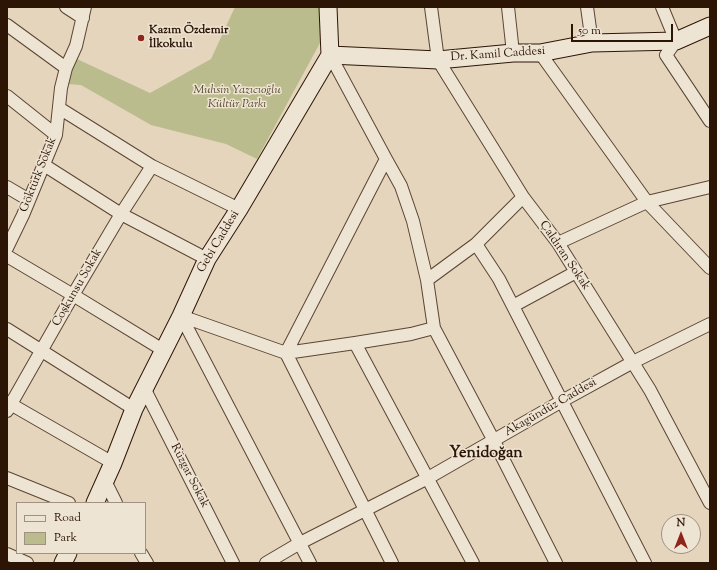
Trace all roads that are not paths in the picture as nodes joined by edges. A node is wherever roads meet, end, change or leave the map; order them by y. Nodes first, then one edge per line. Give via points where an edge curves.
1 (66, 7) edge
2 (328, 7) edge
3 (431, 7) edge
4 (508, 7) edge
5 (587, 7) edge
6 (662, 7) edge
7 (84, 12) edge
8 (7, 25) edge
9 (710, 26) edge
10 (676, 41) junction
11 (592, 43) junction
12 (513, 53) junction
13 (540, 53) junction
14 (330, 55) junction
15 (438, 60) junction
16 (66, 68) junction
17 (7, 96) edge
18 (59, 108) junction
19 (710, 122) edge
20 (56, 135) junction
21 (386, 159) junction
22 (44, 165) junction
23 (152, 166) junction
24 (7, 187) edge
25 (710, 187) edge
26 (523, 197) junction
27 (29, 200) junction
28 (647, 202) junction
29 (239, 209) junction
30 (121, 214) junction
31 (558, 243) junction
32 (476, 244) junction
33 (7, 248) edge
34 (7, 256) edge
35 (207, 259) junction
36 (710, 268) edge
37 (576, 272) junction
38 (427, 280) junction
39 (73, 295) junction
40 (513, 306) junction
41 (181, 316) junction
42 (434, 328) junction
43 (708, 328) edge
44 (7, 329) edge
45 (355, 343) junction
46 (163, 350) junction
47 (41, 351) junction
48 (286, 353) junction
49 (633, 362) junction
50 (144, 388) junction
51 (562, 401) junction
52 (8, 406) edge
53 (134, 408) junction
54 (494, 440) junction
55 (113, 463) junction
56 (7, 478) edge
57 (428, 478) junction
58 (105, 481) junction
59 (67, 502) edge
60 (95, 502) edge
61 (116, 502) edge
62 (710, 503) edge
63 (365, 510) junction
64 (300, 543) junction
65 (7, 554) edge
66 (68, 554) edge
67 (142, 554) edge
68 (552, 562) edge
69 (27, 563) edge
70 (63, 563) edge
71 (146, 563) edge
72 (234, 563) edge
73 (266, 563) edge
74 (310, 563) edge
75 (392, 563) edge
76 (473, 563) edge
77 (645, 563) edge

1 - 7 street
2 - 14 main road
3 - 15 street, Çaldıran Sokak
4 - 12 street
5 - 11 street
6 - 10 street
7 - 16 street, Göktürk Sokak via 76,46
8 - 16 street
9 - 10 main road, Dr. Kamil Caddesi
10 - 11 main road, Dr. Kamil Caddesi
10 - 19 street via 666,55
11 - 13 main road, Dr. Kamil Caddesi
12 - 13 main road, Dr. Kamil Caddesi
12 - 15 main road, Dr. Kamil Caddesi
13 - 28 street
14 - 15 main road, Dr. Kamil Caddesi
14 - 21 street
14 - 29 main road, Gebi Caddesi
15 - 26 street, Çaldıran Sokak
16 - 18 street, Göktürk Sokak
17 - 20 street
18 - 20 street, Göktürk Sokak
18 - 23 street
20 - 22 street, Göktürk Sokak
21 - 38 street via 401,186 413,221
21 - 48 street
22 - 27 street, Göktürk Sokak
22 - 30 street
23 - 29 street
23 - 30 street, Coşkunsu Sokak
24 - 27 street
25 - 28 street
26 - 31 street, Çaldıran Sokak
26 - 32 street
27 - 33 street, Göktürk Sokak
28 - 31 street
28 - 36 street
29 - 35 main road, Gebi Caddesi
30 - 35 street
30 - 39 street, Coşkunsu Sokak
31 - 37 street, Çaldıran Sokak
32 - 38 street
32 - 40 street
34 - 39 street
35 - 41 main road, Gebi Caddesi
37 - 40 street
37 - 49 street, Çaldıran Sokak
38 - 42 street
39 - 46 street
39 - 47 street, Coşkunsu Sokak
40 - 51 street
41 - 46 main road, Gebi Caddesi
41 - 48 street
41 - 64 street
42 - 45 street
42 - 54 street
43 - 49 street, Akagündüz Caddesi
44 - 47 street
45 - 48 street
45 - 57 street
46 - 50 main road, Gebi Caddesi
47 - 52 street, Coşkunsu Sokak
47 - 53 street
48 - 63 street
49 - 51 street, Akagündüz Caddesi
49 - 62 street, Çaldıran Sokak
50 - 53 main road, Gebi Caddesi
50 - 72 street, Rüzgar Sokak
51 - 54 street, Akagündüz Caddesi
51 - 77 street
52 - 55 street
53 - 55 main road, Gebi Caddesi
54 - 57 street, Akagündüz Caddesi
54 - 68 street
55 - 58 main road, Gebi Caddesi
56 - 59 street
57 - 63 street, Akagündüz Caddesi
57 - 76 street
58 - 60 main road, Gebi Caddesi
58 - 61 street
63 - 64 street, Akagündüz Caddesi
63 - 75 street
64 - 73 street, Akagündüz Caddesi
64 - 74 street
65 - 69 street
66 - 70 main road
67 - 71 street

